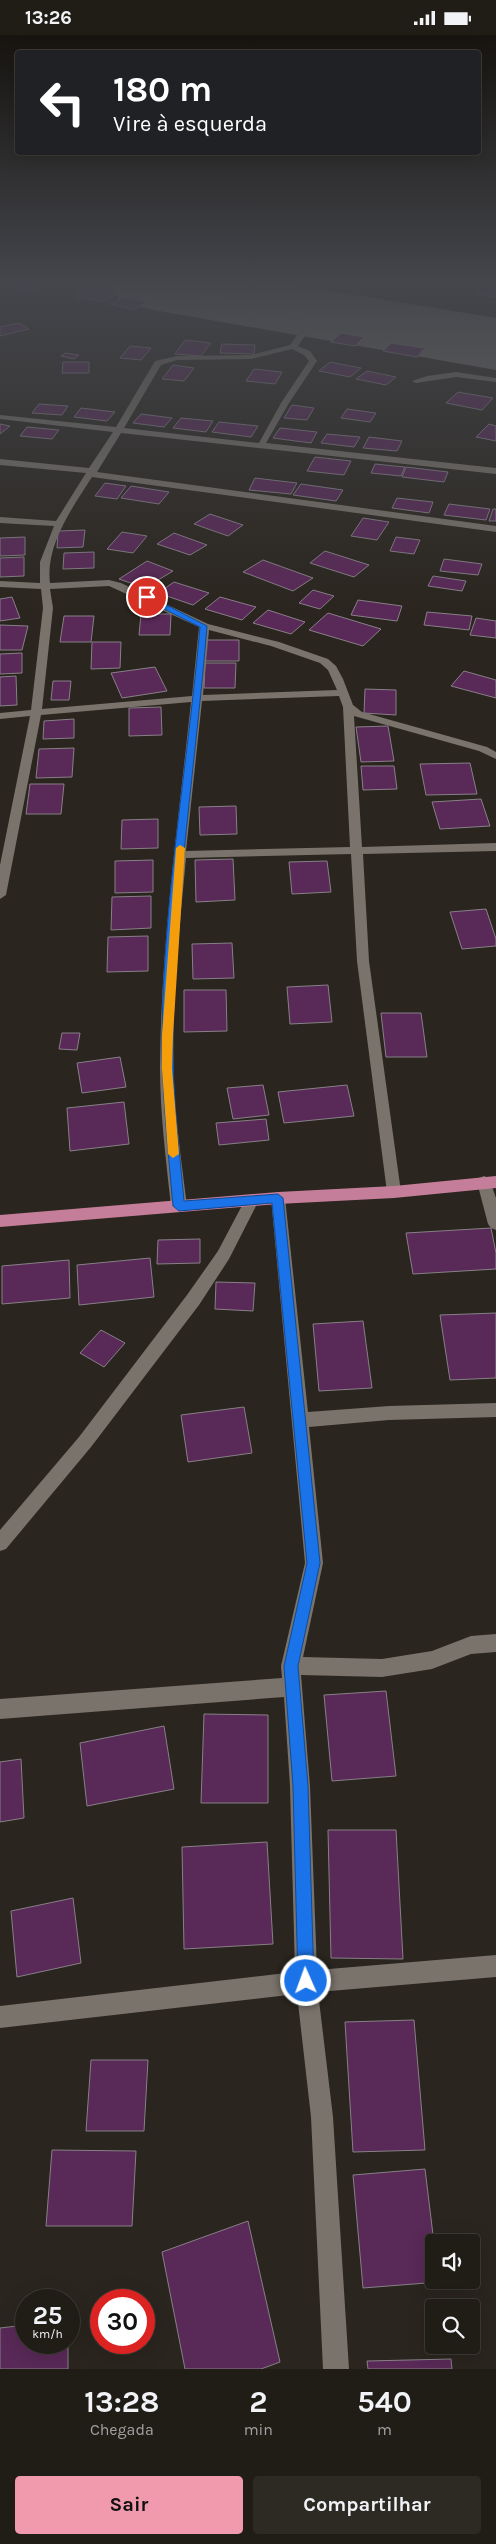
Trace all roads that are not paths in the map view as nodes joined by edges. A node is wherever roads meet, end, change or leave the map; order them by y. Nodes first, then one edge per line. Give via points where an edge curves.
1 (140, 394) edge
2 (291, 394) edge
3 (0, 417) edge
4 (119, 429) junction
5 (262, 444) junction
6 (0, 462) edge
7 (496, 471) edge
8 (92, 473) junction
9 (0, 520) edge
10 (59, 524) junction
11 (496, 529) edge
12 (0, 584) edge
13 (45, 586) junction
14 (204, 626) junction
15 (343, 693) junction
16 (198, 698) junction
17 (348, 707) junction
18 (36, 713) junction
19 (0, 717) edge
20 (496, 756) edge
21 (496, 847) edge
22 (357, 851) junction
23 (179, 855) junction
24 (0, 895) edge
25 (490, 1182) edge
26 (394, 1192) junction
27 (278, 1198) junction
28 (252, 1200) junction
29 (179, 1206) junction
30 (0, 1221) edge
31 (496, 1224) edge
32 (496, 1411) edge
33 (300, 1420) junction
34 (2, 1536) edge
35 (496, 1643) edge
36 (291, 1666) junction
37 (292, 1687) junction
38 (0, 1709) edge
39 (496, 1965) edge
40 (306, 1981) junction
41 (0, 2017) edge
42 (336, 2369) edge

1 - 4 street
2 - 5 street
3 - 4 street
4 - 5 street
4 - 8 street
5 - 7 street
6 - 8 street
8 - 10 street
8 - 11 street
9 - 10 street
10 - 13 street via 45,562
12 - 13 street
13 - 14 street via 118,585
13 - 18 street via 48,607
14 - 15 street via 275,644 324,661 332,668
14 - 16 street
15 - 16 street
15 - 17 street
16 - 18 street
16 - 23 street
17 - 20 street via 370,719 483,749
17 - 22 street
18 - 19 street
18 - 24 street
21 - 22 street
22 - 23 street
22 - 26 street via 363,961
23 - 29 street via 167,1069
25 - 26 main road
25 - 31 street
26 - 27 main road
27 - 28 main road
27 - 33 street
28 - 29 main road
28 - 34 street via 224,1255 194,1301 86,1441
29 - 30 main road
32 - 33 street via 389,1413
33 - 36 street via 314,1563
35 - 36 street via 471,1645 432,1660 382,1668
36 - 37 street
37 - 38 street
37 - 40 street via 300,1786
39 - 40 street
40 - 41 street via 116,2000
40 - 42 street via 322,2117

